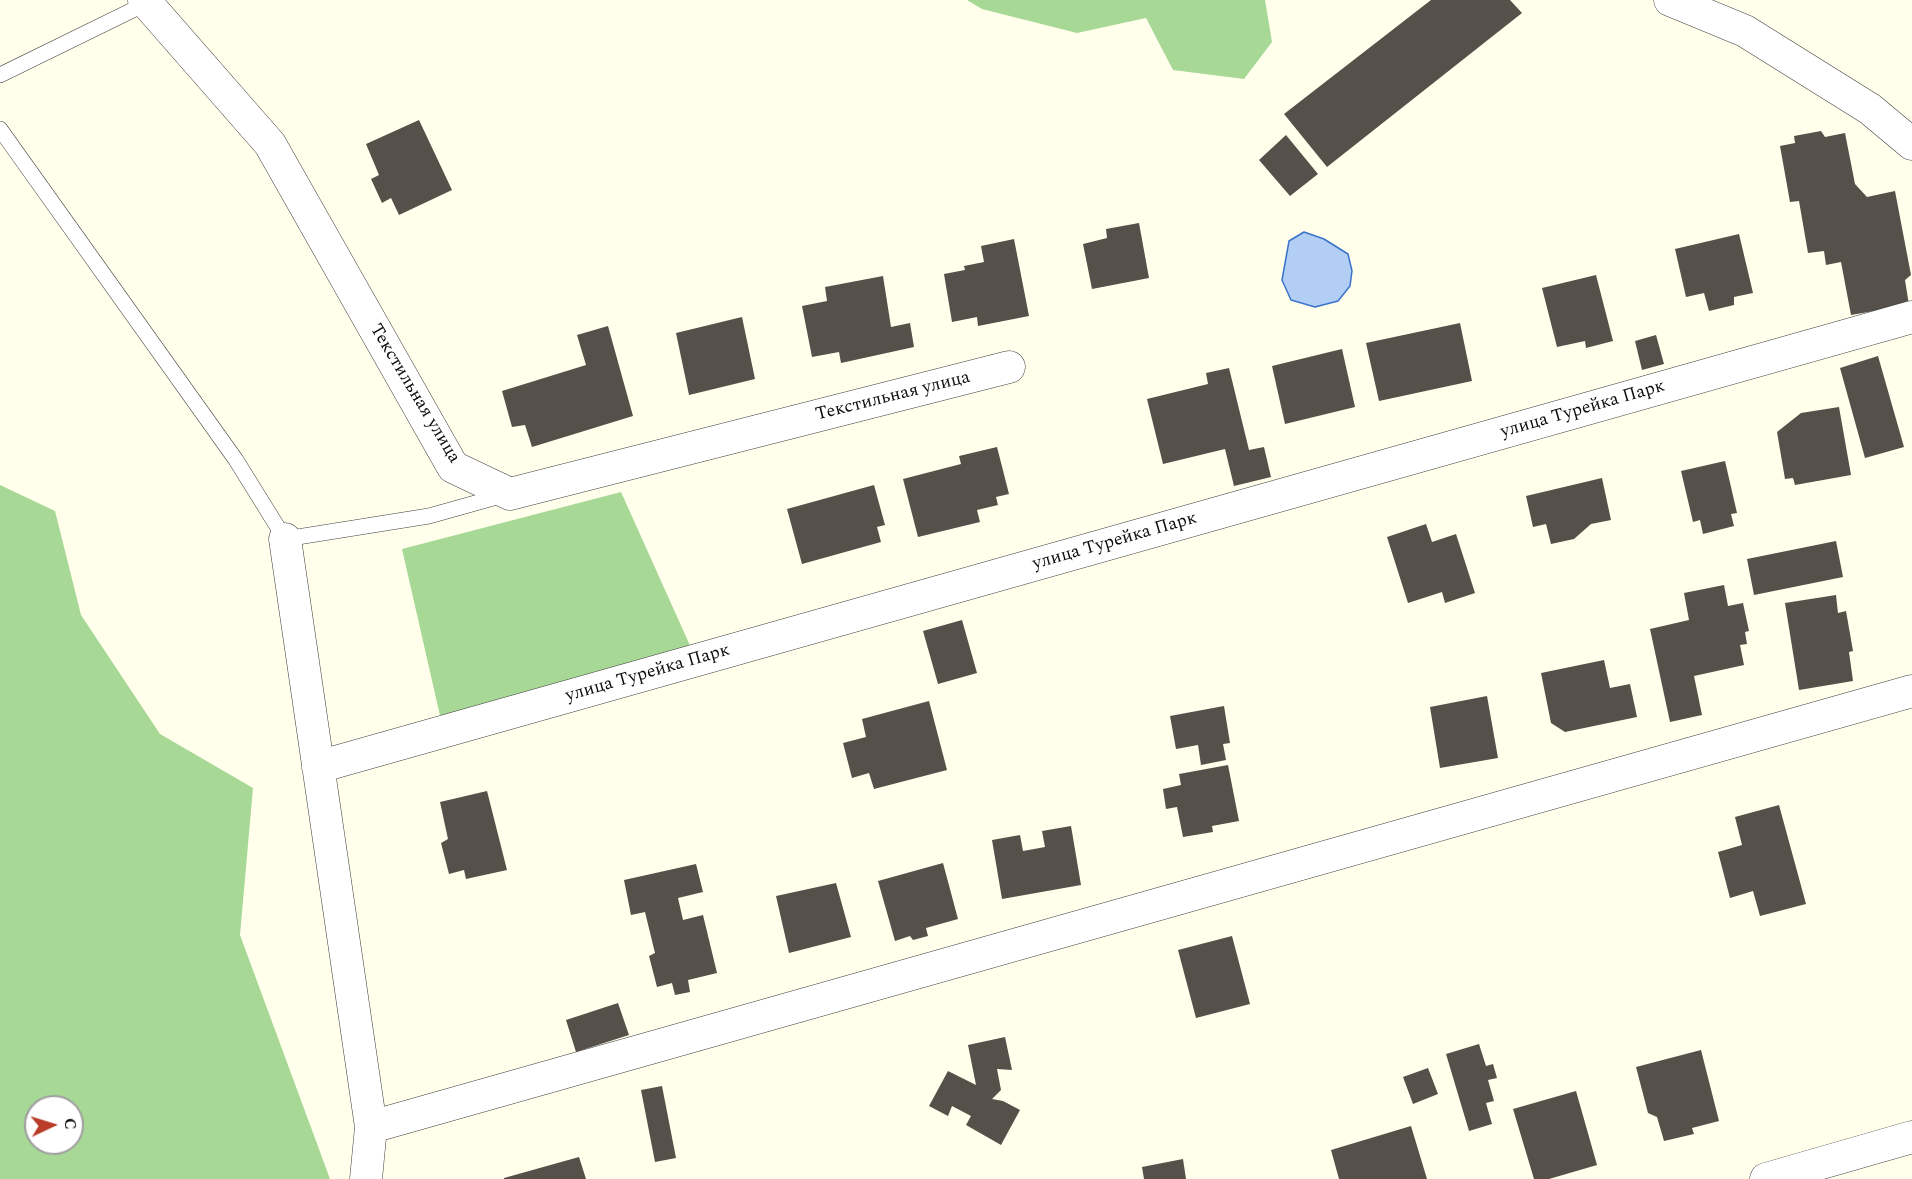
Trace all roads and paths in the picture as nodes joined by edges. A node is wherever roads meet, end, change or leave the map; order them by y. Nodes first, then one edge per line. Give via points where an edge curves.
1 (1670, 0) edge
2 (146, 2) edge
3 (0, 75) edge
4 (0, 129) edge
5 (1912, 144) edge
6 (1912, 317) edge
7 (1009, 368) dead end
8 (510, 494) junction
9 (285, 539) junction
10 (1912, 691) edge
11 (318, 767) junction
12 (371, 1127) junction
13 (1912, 1137) edge
14 (366, 1179) edge
15 (1766, 1179) edge

1 - 5 street via 1745,31 1870,109
2 - 3 lane
2 - 8 street, Текстильная улица via 270,144 453,467
4 - 9 lane via 236,460
6 - 11 street, улица Турейка Парк
7 - 8 street, Текстильная улица
8 - 9 lane via 429,516
9 - 11 street
10 - 12 street
11 - 12 street
12 - 14 street
13 - 15 street

